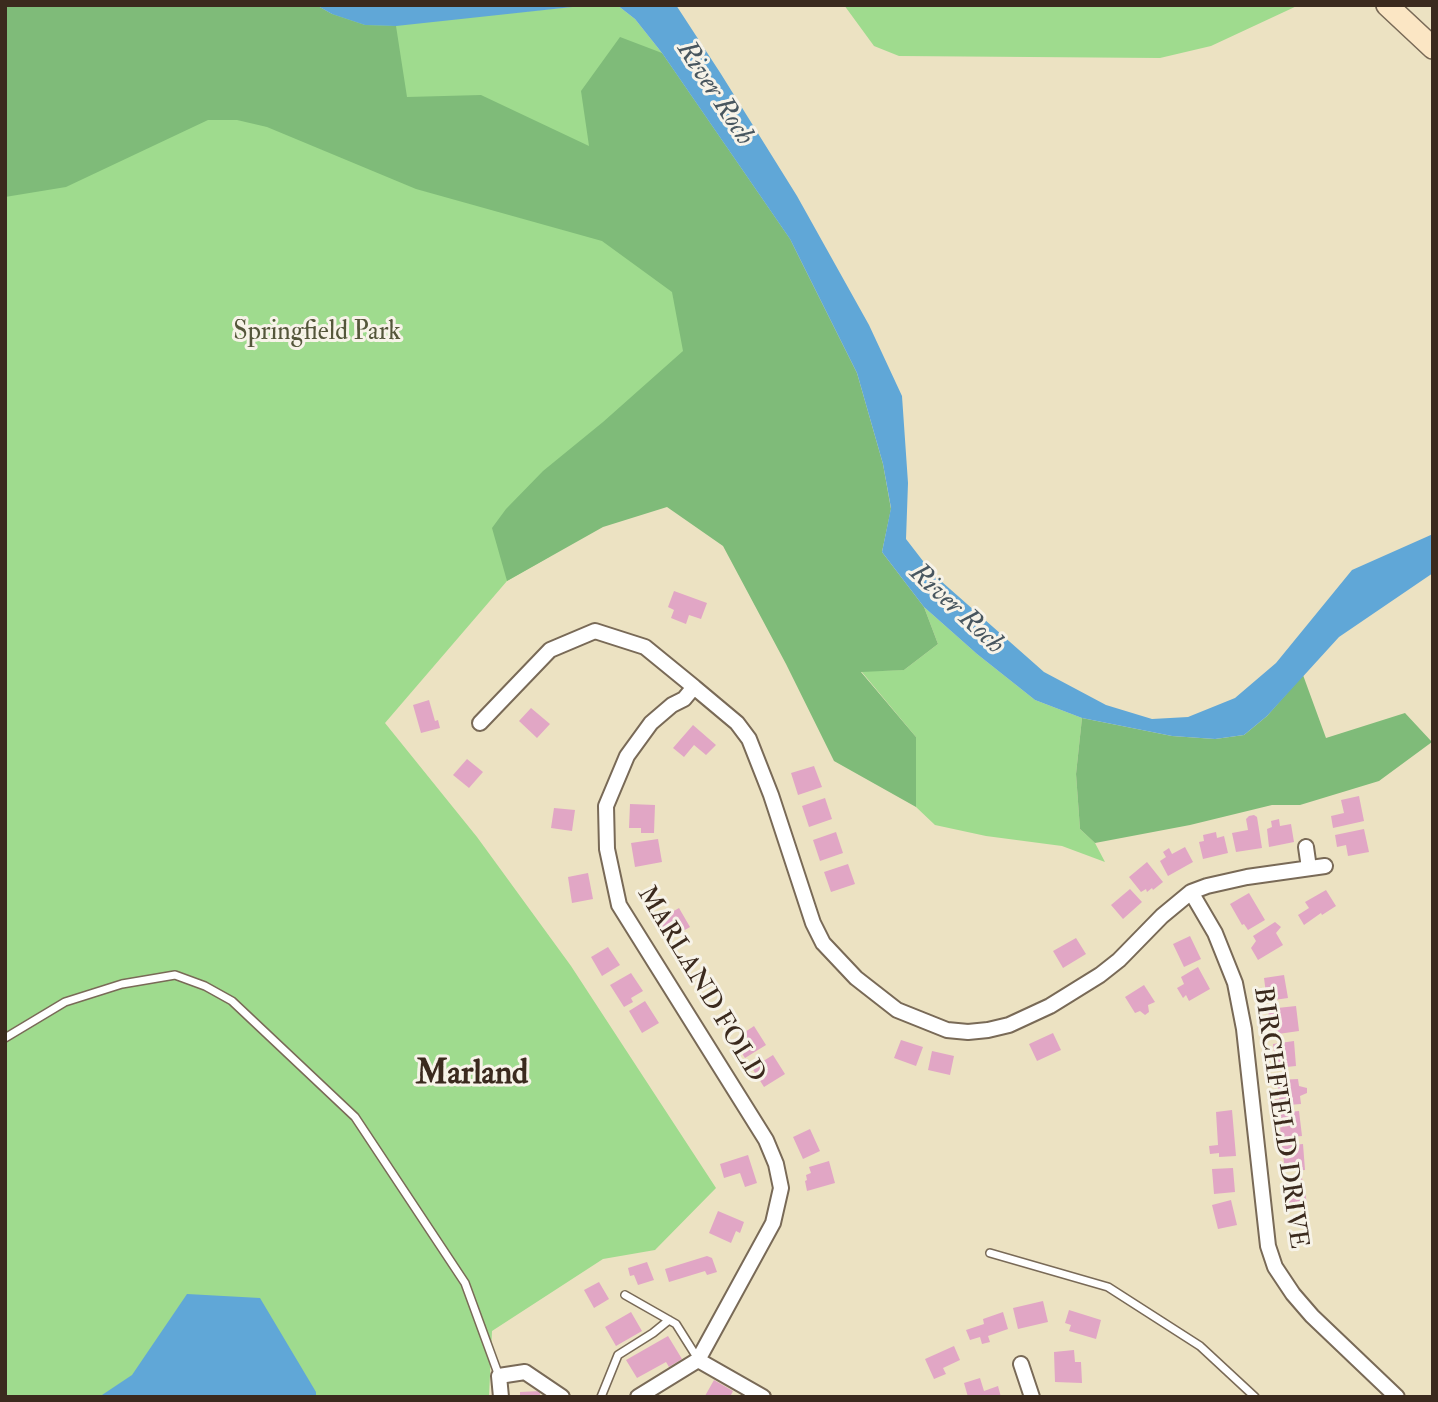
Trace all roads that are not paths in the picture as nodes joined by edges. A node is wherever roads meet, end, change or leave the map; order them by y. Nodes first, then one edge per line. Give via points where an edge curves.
1 (1387, 5) edge
2 (1433, 48) edge
3 (694, 687) junction
4 (480, 723) dead end
5 (1306, 847) dead end
6 (1325, 866) dead end
7 (1309, 868) junction
8 (1191, 892) junction
9 (5, 1038) edge
10 (990, 1253) dead end
11 (625, 1295) dead end
12 (669, 1320) junction
13 (698, 1360) junction
14 (1021, 1364) dead end
15 (499, 1376) junction
16 (501, 1397) edge
17 (562, 1397) edge
18 (601, 1397) edge
19 (638, 1397) edge
20 (763, 1397) edge
21 (1032, 1397) edge
22 (1255, 1397) edge
23 (1397, 1397) edge

1 - 2 main road
3 - 4 street via 645,647 595,631 550,650
3 - 8 street via 749,739 823,943 866,986 917,1019 947,1030 989,1030 1050,1006 1119,960
3 - 13 street, MARLAND FOLD via 651,723 627,756 606,807 605,829 619,905 766,1140 780,1180 773,1223
5 - 7 street
6 - 7 street
7 - 8 street via 1247,877
8 - 23 street, BIRCHFIELD DRIVE via 1236,982 1268,1246 1275,1266 1312,1316
9 - 15 lane via 65,1002 122,984 175,975 232,1000 355,1117 466,1283
10 - 22 lane via 1108,1287 1200,1346
11 - 12 lane
12 - 13 lane
12 - 18 lane via 618,1355
13 - 19 street, MARLAND FOLD
13 - 20 street
14 - 21 street
15 - 16 street
15 - 17 street via 525,1372

